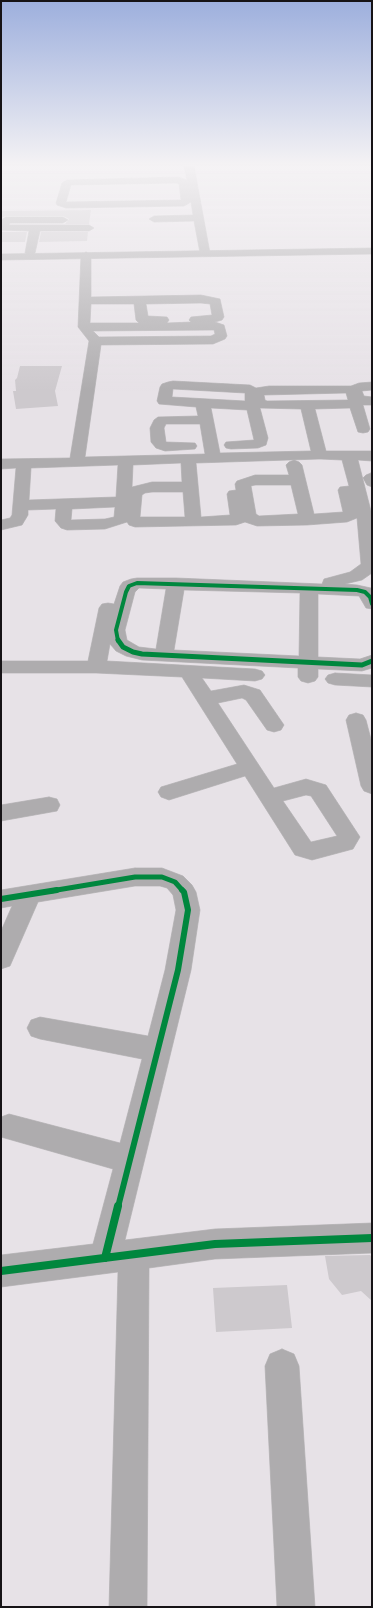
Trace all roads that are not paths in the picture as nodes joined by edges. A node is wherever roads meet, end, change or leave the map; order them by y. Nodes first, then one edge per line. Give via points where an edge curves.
1 (32, 241) edge
2 (202, 241) edge
3 (372, 247) edge
4 (372, 251) edge
5 (204, 252) junction
6 (1, 253) edge
7 (30, 253) junction
8 (86, 256) junction
9 (1, 257) edge
10 (145, 300) junction
11 (85, 302) junction
12 (129, 322) dead end
13 (84, 325) junction
14 (95, 341) junction
15 (372, 386) edge
16 (372, 401) edge
17 (252, 403) junction
18 (307, 404) junction
19 (356, 404) junction
20 (203, 405) junction
21 (206, 420) junction
22 (363, 428) dead end
23 (213, 452) junction
24 (320, 455) junction
25 (349, 456) junction
26 (372, 456) edge
27 (188, 460) junction
28 (126, 462) junction
29 (77, 463) junction
30 (1, 464) edge
31 (24, 464) junction
32 (295, 469) junction
33 (232, 478) dead end
34 (190, 487) junction
35 (124, 502) junction
36 (64, 504) junction
37 (21, 505) junction
38 (307, 520) junction
39 (193, 522) junction
40 (1, 525) edge
41 (176, 583) junction
42 (309, 588) junction
43 (372, 604) edge
44 (164, 655) junction
45 (372, 661) edge
46 (1, 667) edge
47 (96, 667) junction
48 (308, 670) junction
49 (188, 672) junction
50 (372, 681) edge
51 (205, 699) junction
52 (356, 720) dead end
53 (274, 725) dead end
54 (250, 767) junction
55 (372, 786) edge
56 (169, 792) dead end
57 (269, 797) dead end
58 (49, 805) dead end
59 (1, 813) edge
60 (30, 894) junction
61 (1, 899) edge
62 (1, 959) edge
63 (40, 1028) dead end
64 (158, 1050) junction
65 (9, 1127) dead end
66 (130, 1160) junction
67 (372, 1238) edge
68 (119, 1256) junction
69 (1, 1271) edge
70 (282, 1366) dead end
71 (128, 1607) edge
72 (296, 1607) edge

1 - 7 street
2 - 5 street
3 - 5 street
4 - 5 street
5 - 7 street
5 - 8 street
6 - 7 street
8 - 9 street
8 - 11 street
10 - 10 street via 152,320 218,317 216,302 210,300
10 - 11 street
11 - 13 street
12 - 13 street
13 - 14 street
13 - 14 street via 215,326 220,328 221,336 204,340
14 - 29 street
15 - 16 street via 355,389 359,399 365,402
17 - 20 street via 247,406
17 - 20 street via 252,392 245,388 173,385 167,387 164,401
17 - 23 street via 260,442
18 - 19 street
18 - 19 street via 265,405 258,402 257,394 269,390 340,388 352,391
18 - 24 street
19 - 22 street
20 - 21 street
21 - 23 street
21 - 23 street via 163,420 159,423 158,442 165,447
23 - 27 street
23 - 32 street
24 - 25 street
24 - 32 street
25 - 26 street
25 - 47 street via 366,523 370,566 343,581 324,583 130,576 116,584 112,590
27 - 28 street
27 - 34 street
28 - 29 street
28 - 35 street
29 - 31 street
30 - 31 street
31 - 37 street
32 - 38 street
32 - 38 street via 337,470 341,474 352,510 352,514 347,518
32 - 38 street via 243,484 248,517 257,521
33 - 39 street via 239,518 230,521
34 - 39 street
34 - 39 street via 140,489 134,494 132,518 134,522
35 - 36 street
35 - 36 street via 120,520 105,524 77,525 67,525 63,521
36 - 37 street
37 - 40 street via 16,522
41 - 42 street
41 - 44 street
41 - 44 street via 147,582 129,586 116,630 118,642 123,647 142,654
42 - 43 street via 365,592
42 - 48 street
44 - 48 street
45 - 48 street via 362,665
46 - 47 street
47 - 49 street
48 - 49 street
48 - 50 street
49 - 51 street
51 - 53 street via 244,691 254,695
51 - 54 street
52 - 55 street
54 - 56 street
54 - 57 street
58 - 59 street
60 - 61 street
60 - 62 street
60 - 64 street via 135,877 162,877 175,882 184,892 188,910 179,963
63 - 64 street
64 - 66 street
65 - 66 street
66 - 68 street
67 - 68 street via 215,1244
68 - 69 street
68 - 71 street
70 - 72 street

